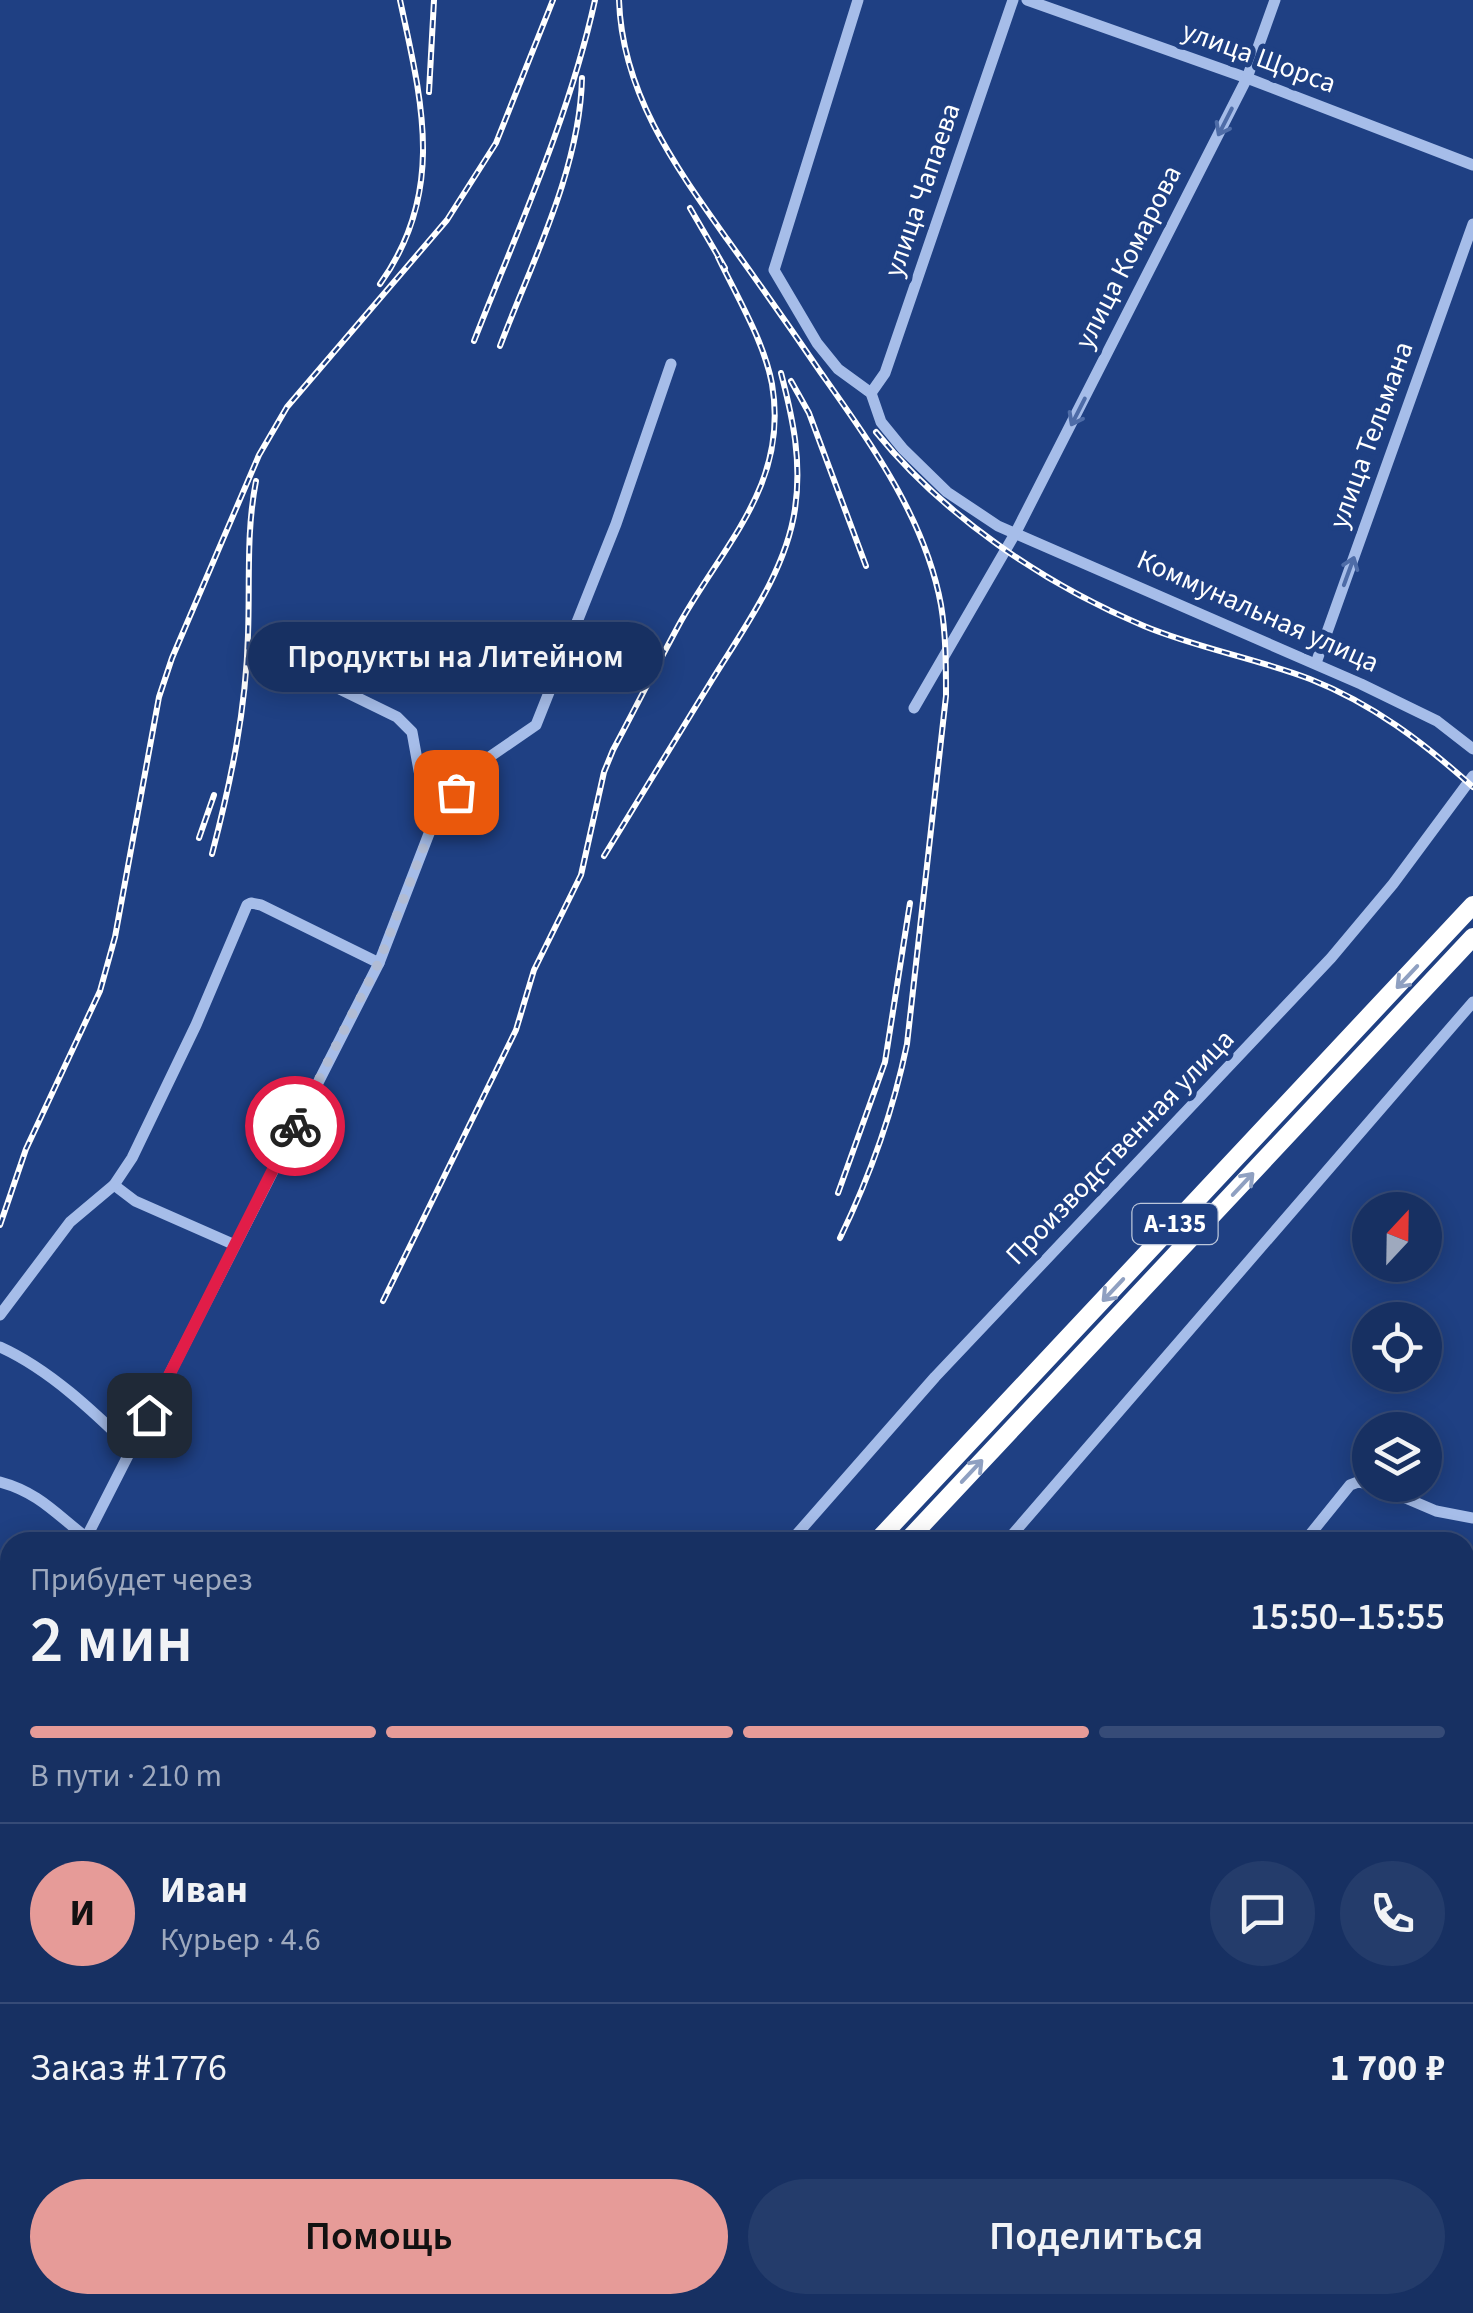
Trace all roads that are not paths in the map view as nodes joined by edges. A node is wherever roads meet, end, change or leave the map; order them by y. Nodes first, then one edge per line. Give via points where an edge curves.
1 (858, 0) edge
2 (1013, 0) edge
3 (1027, 0) edge
4 (1275, 0) edge
5 (1247, 78) junction
6 (1473, 165) edge
7 (1473, 224) edge
8 (671, 364) dead end
9 (871, 393) junction
10 (1016, 532) junction
11 (282, 649) dead end
12 (1316, 663) junction
13 (914, 708) dead end
14 (1473, 749) edge
15 (1473, 776) edge
16 (430, 831) junction
17 (1473, 905) edge
18 (1473, 937) edge
19 (379, 962) junction
20 (1473, 1002) edge
21 (114, 1185) junction
22 (235, 1246) junction
23 (0, 1315) edge
24 (0, 1348) edge
25 (132, 1449) junction
26 (0, 1482) edge
27 (1352, 1484) edge
28 (1415, 1502) edge
29 (1473, 1518) edge
30 (77, 1532) edge
31 (90, 1532) edge
32 (799, 1532) edge
33 (885, 1532) edge
34 (915, 1532) edge
35 (1015, 1532) edge
36 (1312, 1532) edge

1 - 9 street via 774,270 816,342
2 - 9 street, улица Чапаева via 886,373
3 - 5 street, улица Щорса
4 - 5 street, улица Комарова
5 - 6 street, улица Щорса
5 -> 10 street, улица Комарова
12 -> 7 street, улица Тельмана
8 - 16 street via 536,725 472,769
9 - 10 street, Коммунальная улица via 880,422 925,470 998,526
10 - 12 street, Коммунальная улица
10 - 13 street, улица Комарова
11 - 16 street via 311,676 397,716 412,732
12 - 14 street, Коммунальная улица via 1437,722
15 - 32 street, Производственная улица via 1320,970
16 - 19 street
17 -> 33 highway, А-135
34 -> 18 highway, А-135
19 - 21 street via 250,902 196,1026
19 - 22 street
20 - 35 street
21 - 22 street
21 - 23 street via 70,1222
22 - 25 street
24 - 25 street via 88,1406
25 - 31 street
26 - 30 street via 41,1498
27 - 36 street
28 - 29 street

